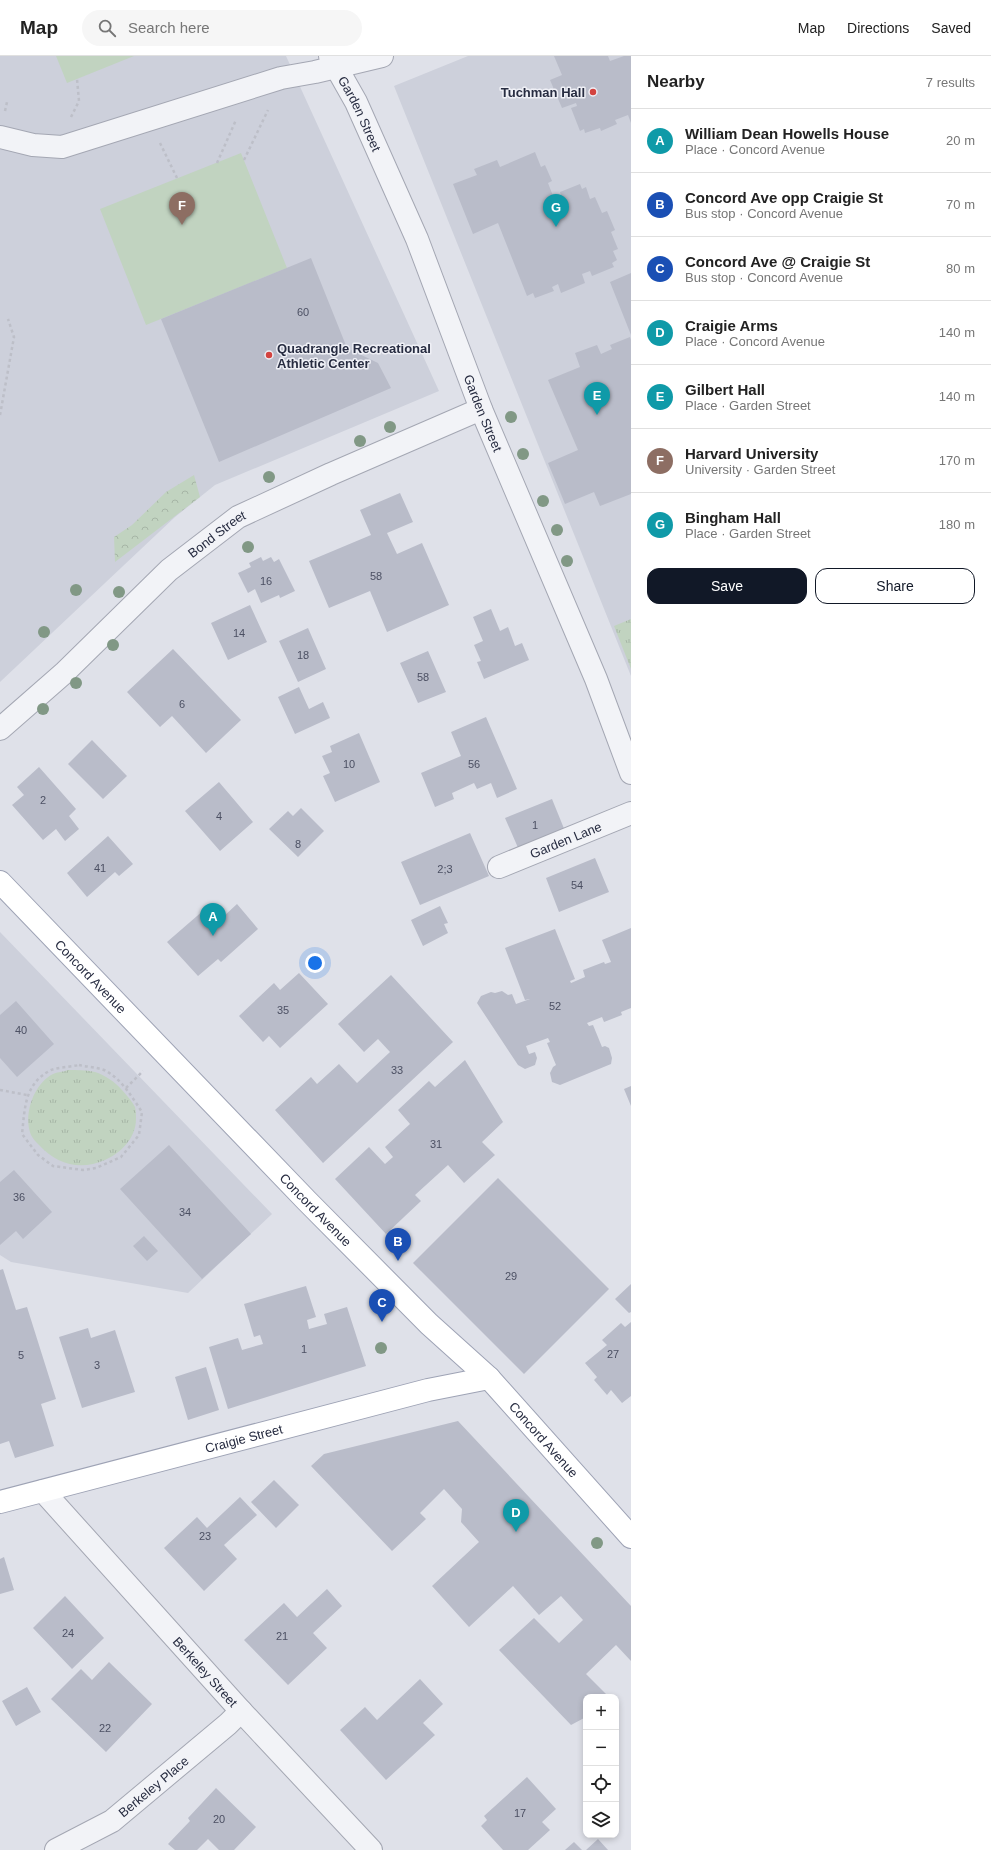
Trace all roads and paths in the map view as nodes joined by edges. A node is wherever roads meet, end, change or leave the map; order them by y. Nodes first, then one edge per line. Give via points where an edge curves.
1 (382, 56) edge
2 (334, 62) edge
3 (77, 79) dead end
4 (270, 106) dead end
5 (238, 114) dead end
6 (70, 118) dead end
7 (0, 137) edge
8 (158, 139) dead end
9 (244, 160) dead end
10 (217, 163) dead end
11 (177, 178) dead end
12 (8, 319) dead end
13 (481, 409) junction
14 (0, 415) edge
15 (0, 729) edge
16 (631, 773) edge
17 (631, 813) edge
18 (499, 867) dead end
19 (0, 882) edge
20 (143, 1071) dead end
21 (126, 1088) junction
22 (0, 1090) edge
23 (27, 1095) junction
24 (489, 1378) junction
25 (43, 1491) junction
26 (0, 1502) edge
27 (631, 1537) edge
28 (241, 1711) junction
29 (56, 1850) edge
30 (371, 1850) edge

1 - 2 street
2 - 7 street via 62,147 33,145
2 - 13 street, Garden Street via 356,102 418,239
3 - 6 path via 79,101
4 - 9 path
5 - 10 path
8 - 11 path
12 - 14 path via 14,337
13 - 15 street, Bond Street via 238,517 169,570 64,673
13 - 16 street, Garden Street via 596,679
17 - 18 street, Garden Lane
19 - 24 main road, Concord Avenue via 313,1207 429,1324
20 - 21 path
21 - 23 path via 104,1070 79,1065 52,1070 38,1080
21 - 23 path via 142,1112 139,1135 121,1157 96,1168 82,1170 52,1166 38,1155 22,1134
22 - 23 path
24 - 25 main road, Craigie Street via 428,1390
24 - 27 main road, Concord Avenue
25 - 26 main road, Craigie Street
25 - 28 street, Berkeley Street
28 - 29 street, Berkeley Place via 112,1822
28 - 30 street, Berkeley Street

